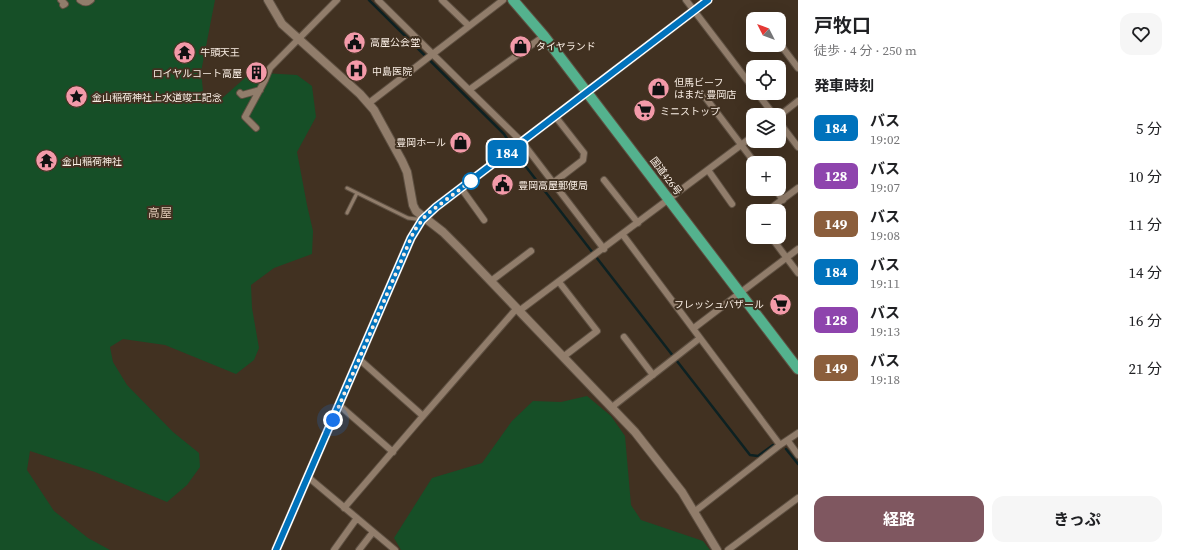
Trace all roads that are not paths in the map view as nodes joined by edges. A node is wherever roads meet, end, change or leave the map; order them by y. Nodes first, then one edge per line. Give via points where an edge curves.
1 (80, 0) edge
2 (91, 0) edge
3 (268, 0) edge
4 (337, 0) edge
5 (378, 0) edge
6 (442, 0) edge
7 (503, 0) edge
8 (513, 0) edge
9 (686, 0) edge
10 (708, 0) edge
11 (694, 10) junction
12 (469, 26) junction
13 (544, 36) junction
14 (299, 40) junction
15 (786, 52) edge
16 (432, 54) junction
17 (798, 68) edge
18 (746, 77) edge
19 (260, 90) junction
20 (469, 90) junction
21 (587, 92) junction
22 (240, 93) dead end
23 (705, 97) dead end
24 (762, 100) edge
25 (798, 101) edge
26 (369, 103) junction
27 (769, 108) edge
28 (786, 110) edge
29 (555, 116) junction
30 (256, 128) dead end
31 (786, 131) edge
32 (746, 141) edge
33 (520, 143) junction
34 (741, 145) junction
35 (798, 147) edge
36 (750, 156) edge
37 (708, 170) junction
38 (604, 180) dead end
39 (553, 183) junction
40 (347, 188) dead end
41 (461, 188) junction
42 (798, 188) edge
43 (357, 193) junction
44 (780, 196) edge
45 (669, 200) junction
46 (783, 200) junction
47 (732, 204) dead end
48 (778, 204) edge
49 (347, 213) dead end
50 (424, 217) junction
51 (484, 220) dead end
52 (638, 223) junction
53 (622, 234) junction
54 (776, 244) edge
55 (798, 249) edge
56 (601, 250) junction
57 (531, 251) dead end
58 (786, 258) junction
59 (798, 273) edge
60 (491, 281) junction
61 (559, 282) junction
62 (741, 293) junction
63 (518, 310) junction
64 (694, 328) junction
65 (624, 338) dead end
66 (700, 338) junction
67 (563, 357) junction
68 (358, 359) junction
69 (798, 369) edge
70 (653, 375) junction
71 (339, 405) junction
72 (612, 407) junction
73 (423, 416) junction
74 (798, 433) edge
75 (788, 441) junction
76 (780, 445) junction
77 (393, 452) junction
78 (798, 455) edge
79 (308, 477) junction
80 (798, 498) edge
81 (344, 508) junction
82 (694, 512) junction
83 (357, 518) junction
84 (373, 532) junction
85 (276, 550) edge
86 (334, 550) edge
87 (359, 550) edge
88 (395, 550) edge
89 (717, 550) edge
90 (728, 550) edge

1 - 2 street
3 - 14 street via 282,24
4 - 14 street
5 - 16 street
6 - 12 street
7 - 12 street
8 - 13 highway, 国道426号
9 - 11 street
10 - 11 street
11 - 18 street
11 - 21 street
12 - 16 street
13 - 20 street
13 - 21 highway, 国道426号
14 - 19 street via 270,68
14 - 26 street
15 - 17 street
16 - 20 street
16 - 26 street
19 - 22 street via 242,95
19 - 30 street via 245,117
20 - 33 street
21 - 29 street
21 - 45 highway, 国道426号
23 - 34 street
24 - 27 street
25 - 28 street
26 - 50 street via 407,172 413,205
29 - 33 street
29 - 39 street via 584,153 583,160
31 - 35 street
32 - 34 street
33 - 39 street
33 - 41 street
34 - 36 street
34 - 37 street
37 - 45 street
37 - 47 street
38 - 52 street
39 - 56 street
40 - 43 lane
41 - 50 street
41 - 51 street
42 - 46 street
43 - 49 lane
43 - 50 lane via 408,218
44 - 46 street
45 - 52 street
45 - 62 highway, 国道426号
46 - 48 street
50 - 60 street via 451,240
50 - 68 street via 411,238
52 - 53 street
53 - 56 street
53 - 64 street
54 - 58 street
55 - 58 street
56 - 61 street
57 - 60 street
58 - 59 street
58 - 62 street
60 - 63 street
61 - 63 street
61 - 67 street via 597,331
62 - 64 street
62 - 69 highway, 国道426号
63 - 67 street
63 - 73 street
64 - 66 street
65 - 70 street
66 - 70 street
66 - 76 street
67 - 72 street
68 - 71 street
68 - 73 street
70 - 72 street
71 - 77 street
71 - 79 street
72 - 82 street via 642,440
73 - 77 street
74 - 75 street
75 - 76 street
75 - 78 street
76 - 82 street
77 - 81 street
79 - 81 street
79 - 85 street
80 - 90 street
81 - 83 street
82 - 89 street
83 - 84 street
83 - 86 street
84 - 87 street
84 - 88 street

